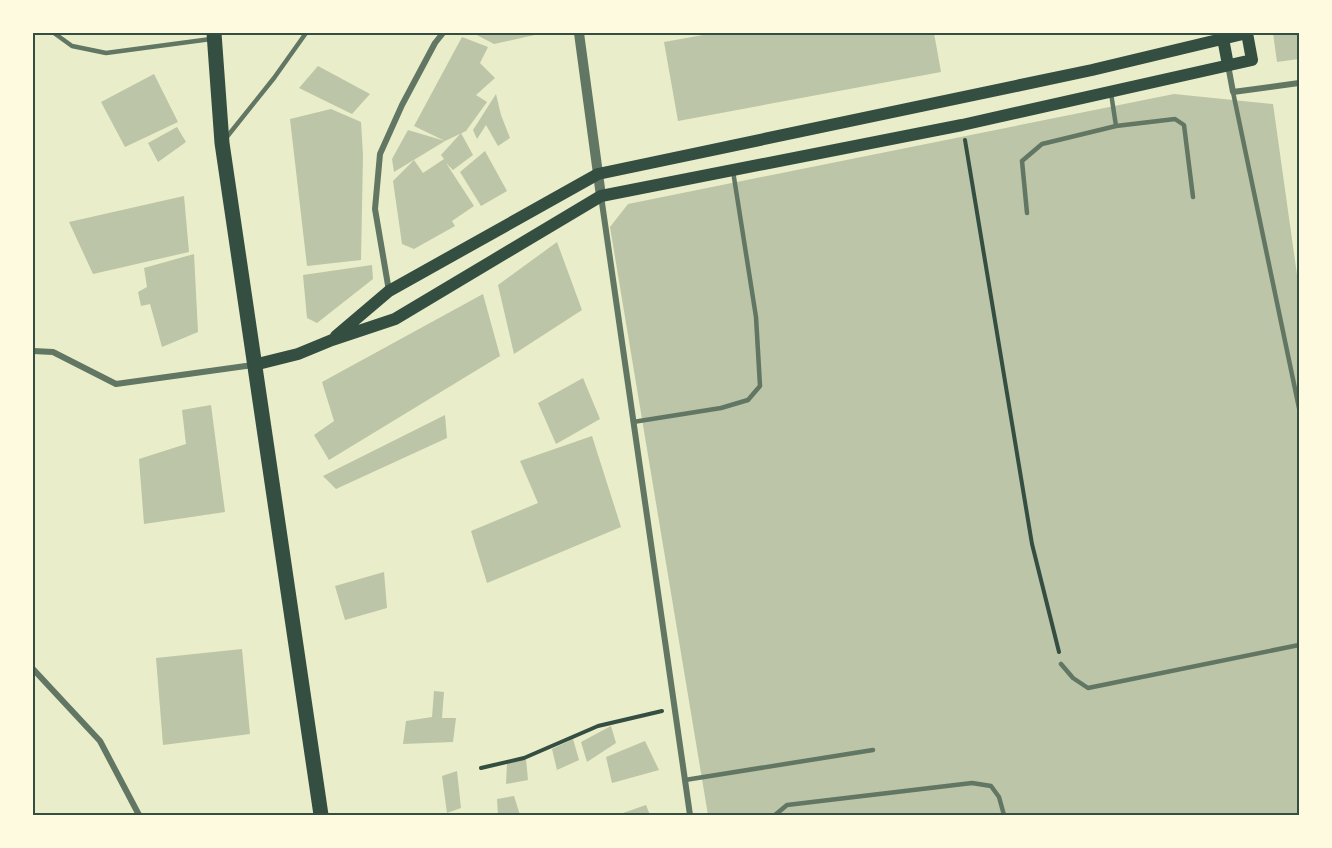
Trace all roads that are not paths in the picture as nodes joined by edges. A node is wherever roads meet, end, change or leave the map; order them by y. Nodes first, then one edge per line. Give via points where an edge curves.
1 (54, 33) edge
2 (306, 33) edge
3 (443, 33) edge
4 (579, 33) edge
5 (1247, 33) edge
6 (1222, 35) edge
7 (214, 36) edge
8 (1228, 65) junction
9 (1299, 83) edge
10 (1233, 92) junction
11 (1111, 93) junction
12 (1116, 126) junction
13 (222, 143) junction
14 (733, 171) junction
15 (598, 174) junction
16 (601, 196) junction
17 (1193, 197) dead end
18 (1027, 213) dead end
19 (389, 291) junction
20 (332, 340) junction
21 (33, 351) edge
22 (254, 365) junction
23 (1299, 408) edge
24 (633, 422) junction
25 (1299, 645) edge
26 (1061, 664) road end
27 (33, 669) edge
28 (873, 750) dead end
29 (685, 780) junction
30 (139, 815) edge
31 (321, 815) edge
32 (690, 815) edge
33 (775, 815) edge
34 (1004, 815) edge

1 - 7 lane via 72,46 106,53
2 - 13 lane
3 - 19 street via 402,105 380,154 375,209
4 - 15 street
5 - 6 main road
5 - 8 main road via 1252,60
6 - 8 main road
6 - 15 main road via 1092,70
7 - 13 main road
8 - 10 street
8 - 11 main road
9 - 10 street
10 - 23 lane
11 - 12 lane
11 - 14 main road
12 - 17 lane via 1175,119 1184,125
12 - 18 lane via 1042,144 1022,161
13 - 22 main road
14 - 16 main road
14 - 24 lane via 756,317 760,386 748,400 721,408
15 - 16 street
15 - 19 main road
16 - 20 main road via 395,319
16 - 24 street
19 - 20 main road
20 - 22 main road
21 - 22 street via 53,352 116,384
22 - 31 main road
24 - 29 street
25 - 26 lane via 1088,688
27 - 30 street via 100,741
28 - 29 lane
29 - 32 street
33 - 34 lane via 787,805 972,783 991,786 999,796

